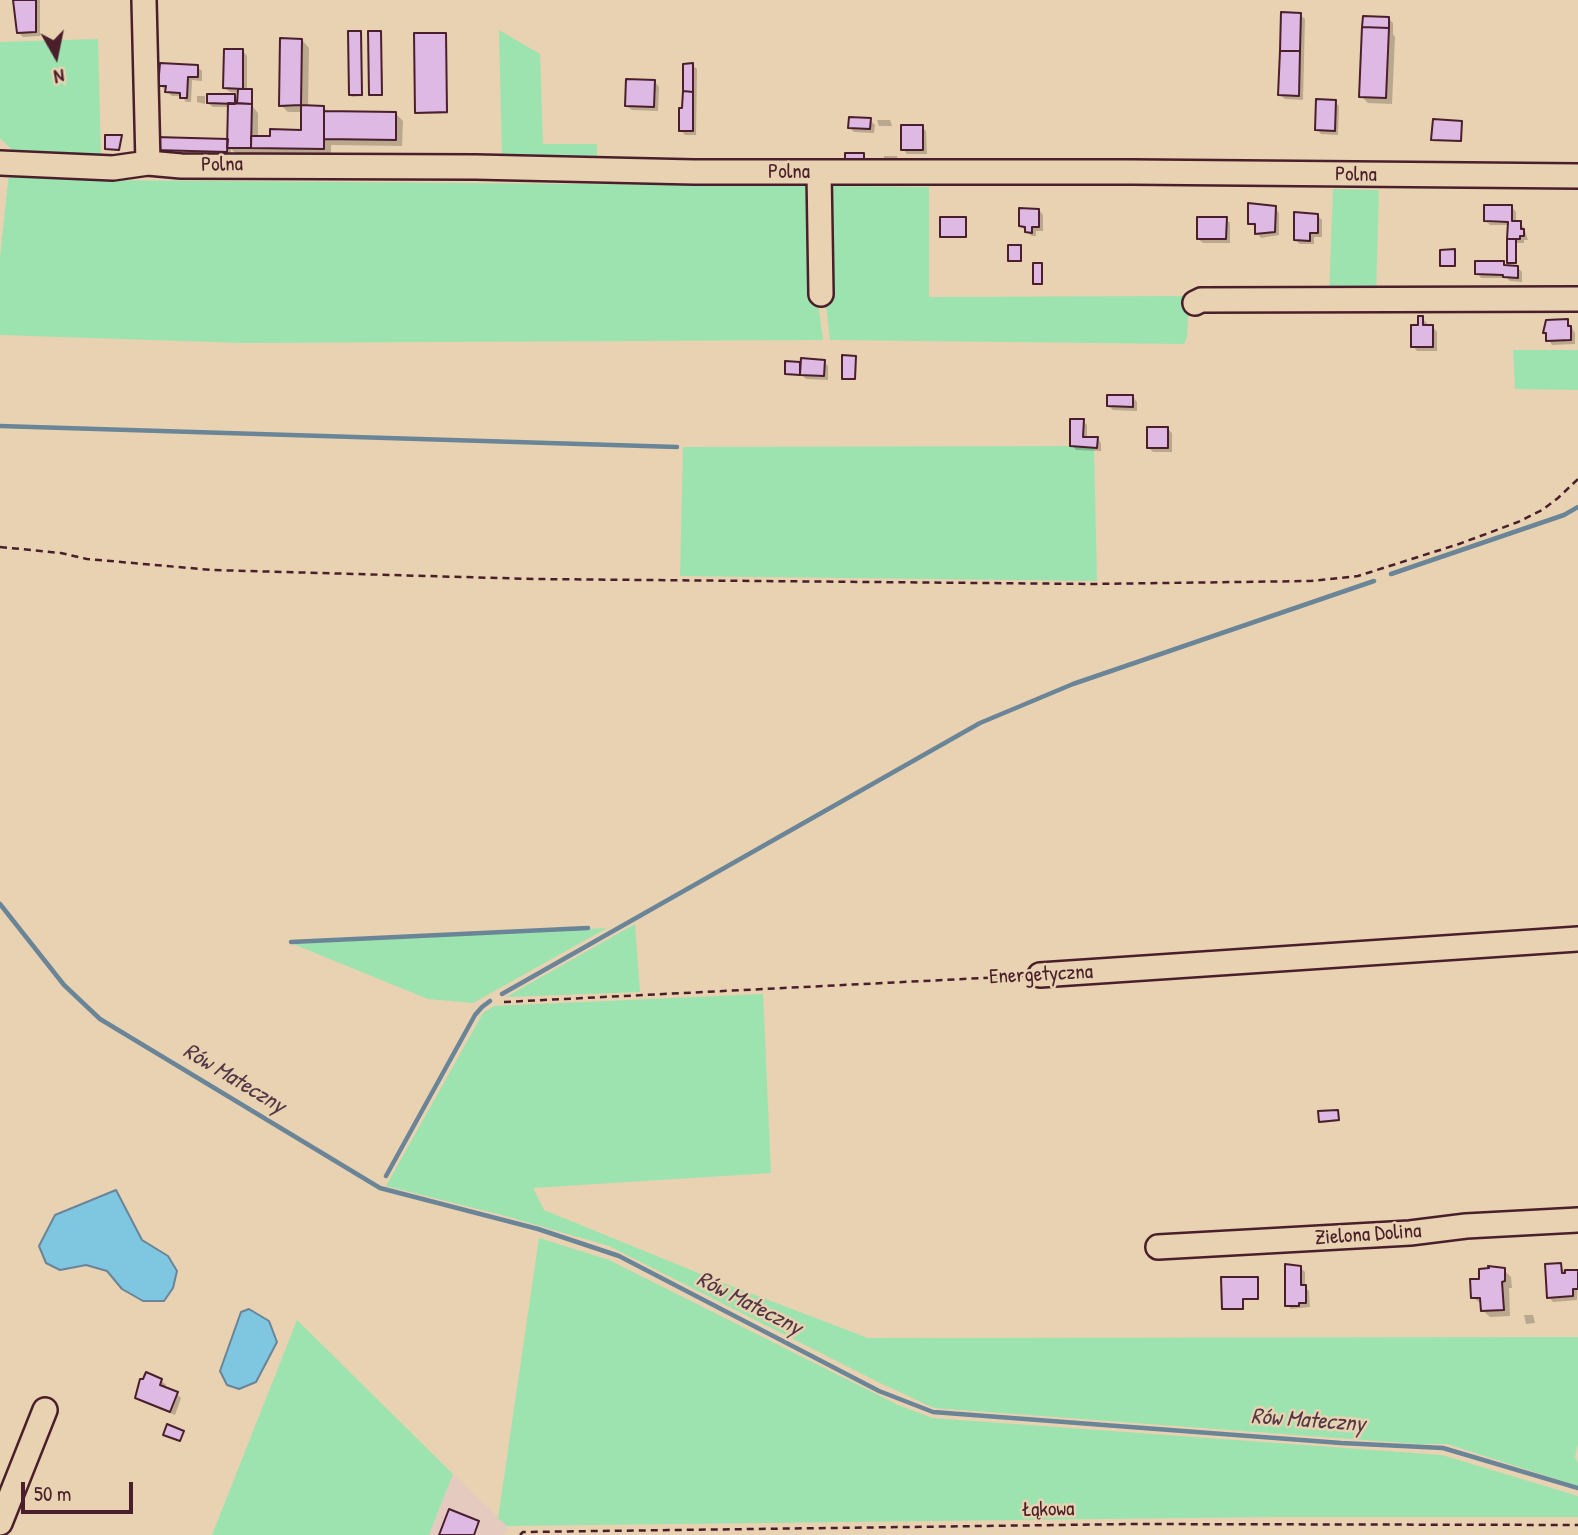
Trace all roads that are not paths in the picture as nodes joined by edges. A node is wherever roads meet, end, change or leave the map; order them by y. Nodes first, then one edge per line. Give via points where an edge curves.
1 (144, 0) edge
2 (0, 163) edge
3 (148, 163) junction
4 (819, 172) junction
5 (1578, 176) edge
6 (821, 294) dead end
7 (1578, 299) edge
8 (1195, 303) dead end
9 (1578, 939) edge
10 (1040, 975) road end
11 (1578, 1220) edge
12 (1158, 1247) dead end
13 (45, 1410) dead end
14 (0, 1523) edge

1 - 3 street
2 - 3 street, Polna via 113,168
3 - 4 street, Polna
4 - 5 street, Polna
4 - 6 street
7 - 8 street
9 - 10 street, Energetyczna
11 - 12 street, Zielona Dolina
13 - 14 street

